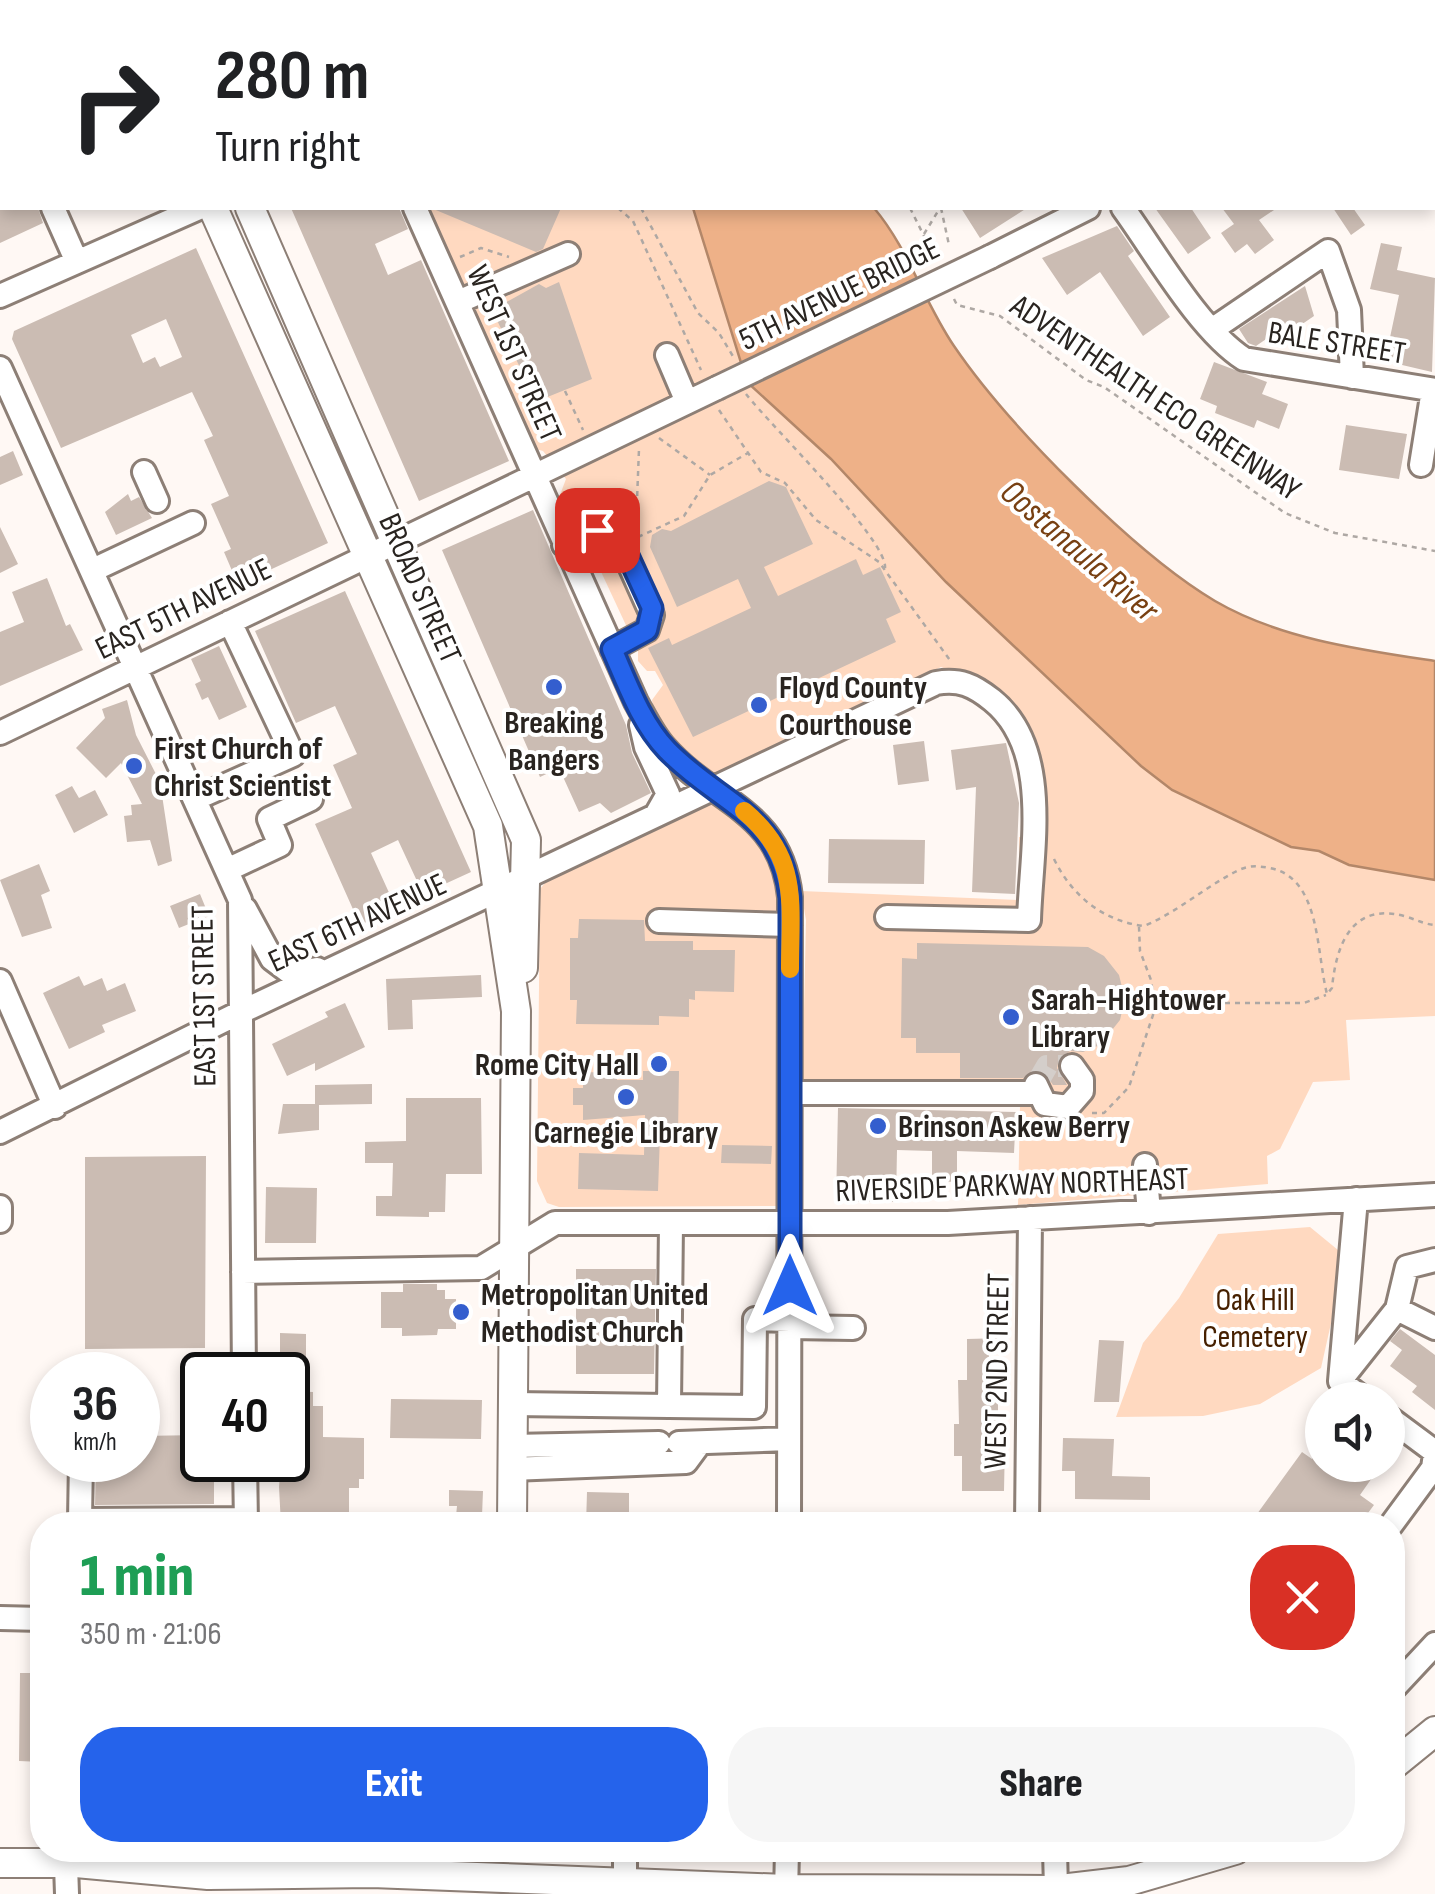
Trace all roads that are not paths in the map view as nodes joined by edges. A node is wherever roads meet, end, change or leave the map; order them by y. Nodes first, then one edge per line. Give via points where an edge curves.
1 (54, 210) edge
2 (194, 210) edge
3 (214, 210) edge
4 (251, 210) edge
5 (416, 210) edge
6 (1125, 210) edge
7 (1072, 211) edge
8 (568, 254) dead end
9 (77, 262) junction
10 (0, 296) edge
11 (458, 302) junction
12 (1213, 329) junction
13 (667, 355) dead end
14 (0, 368) edge
15 (1352, 377) junction
16 (1434, 390) edge
17 (687, 402) junction
18 (1421, 465) dead end
19 (144, 472) dead end
20 (534, 476) junction
21 (156, 501) dead end
22 (193, 522) dead end
23 (396, 542) junction
24 (564, 545) junction
25 (368, 555) junction
26 (92, 570) junction
27 (230, 622) junction
28 (612, 649) junction
29 (136, 666) junction
30 (636, 702) junction
31 (0, 733) edge
32 (714, 789) junction
33 (197, 798) junction
34 (310, 799) dead end
35 (656, 815) junction
36 (229, 868) junction
37 (526, 877) junction
38 (499, 889) junction
39 (240, 900) junction
40 (886, 917) dead end
41 (659, 921) dead end
42 (790, 925) junction
43 (364, 957) junction
44 (0, 982) edge
45 (516, 1011) junction
46 (241, 1012) junction
47 (1072, 1066) dead end
48 (790, 1093) junction
49 (54, 1107) junction
50 (0, 1132) edge
51 (1145, 1166) dead end
52 (1435, 1196) edge
53 (1356, 1199) junction
54 (0, 1206) edge
55 (1149, 1212) junction
56 (1030, 1218) junction
57 (0, 1221) edge
58 (671, 1223) junction
59 (790, 1223) junction
60 (514, 1249) junction
61 (1435, 1260) edge
62 (243, 1272) junction
63 (1397, 1310) junction
64 (790, 1324) junction
65 (852, 1328) dead end
66 (1435, 1328) edge
67 (244, 1352) edge
68 (1340, 1382) joint
69 (513, 1404) junction
70 (670, 1406) junction
71 (1405, 1429) edge
72 (789, 1438) junction
73 (679, 1443) junction
74 (1435, 1453) edge
75 (511, 1458) junction
76 (80, 1482) edge
77 (245, 1482) edge
78 (80, 1512) edge
79 (246, 1512) edge
80 (512, 1512) edge
81 (789, 1512) edge
82 (1027, 1512) edge
83 (1401, 1512) edge
84 (0, 1618) edge
85 (30, 1619) edge
86 (1431, 1658) edge
87 (1405, 1679) edge
88 (1435, 1731) edge
89 (1405, 1755) edge
90 (30, 1860) edge
91 (70, 1862) edge
92 (152, 1862) edge
93 (369, 1862) edge
94 (383, 1862) edge
95 (625, 1862) edge
96 (787, 1862) edge
97 (1056, 1862) edge
98 (1169, 1862) edge
99 (0, 1863) edge
100 (244, 1872) edge
101 (512, 1874) edge
102 (307, 1883) edge
103 (624, 1884) junction
104 (1056, 1889) junction
105 (669, 1890) edge
106 (751, 1891) edge
107 (786, 1892) edge
108 (67, 1894) edge
109 (592, 1894) edge

1 - 9 street
2 - 9 street
3 - 25 main road, BROAD STREET
4 - 23 main road, BROAD STREET
5 - 11 street, WEST 1ST STREET
6 - 12 street, BALE STREET
7 - 17 street, 5TH AVENUE BRIDGE, bridge via 990,258
8 - 11 street
9 - 10 street
11 - 20 street, WEST 1ST STREET
12 - 15 street, BALE STREET via 1244,359
12 - 15 street via 1328,251 1350,310
13 - 17 street
14 - 26 street, EAST 1ST STREET
15 - 16 street, BALE STREET
16 - 18 street
17 - 20 street, 5TH AVENUE BRIDGE
19 - 21 street
20 - 23 street, EAST 5TH AVENUE
20 - 24 street, WEST 1ST STREET
22 - 26 street
23 - 25 street, EAST 5TH AVENUE
23 - 37 main road, BROAD STREET via 526,840
24 - 28 street, WEST 1ST STREET
24 - 28 street via 605,528 623,544 652,615 647,630
25 - 27 street, EAST 5TH AVENUE
25 - 38 main road, BROAD STREET via 488,826
26 - 29 street, EAST 1ST STREET
27 - 29 street, EAST 5TH AVENUE
27 - 33 street via 293,756
28 - 30 street, WEST 1ST STREET
29 - 31 street, EAST 5TH AVENUE
29 - 33 street, EAST 1ST STREET
30 - 32 street, WEST 1ST STREET via 665,748
30 - 35 street via 646,748 668,794
32 - 35 street, EAST 6TH AVENUE
32 - 40 street, EAST 6TH AVENUE via 959,675 1008,713 1025,742 1032,788 1028,920
32 - 42 street, WEST 1ST STREET via 775,841 788,876
33 - 36 street, EAST 1ST STREET
34 - 36 street via 268,818 280,845
35 - 37 street, EAST 6TH AVENUE
36 - 39 street, EAST 1ST STREET
37 - 38 street, EAST 6TH AVENUE
37 - 45 main road, BROAD STREET via 526,953
38 - 43 street, EAST 6TH AVENUE
38 - 45 main road, BROAD STREET
39 - 43 street via 272,960 286,971 300,974
39 - 46 street, EAST 1ST STREET
41 - 42 street
42 - 48 street, WEST 1ST STREET
43 - 46 street, EAST 6TH AVENUE
44 - 49 street
45 - 60 main road, BROAD STREET
46 - 49 street, EAST 6TH AVENUE
46 - 62 street, EAST 1ST STREET
47 - 48 street via 1082,1080 1077,1101 1055,1109 1037,1089
48 - 59 street, WEST 1ST STREET
49 - 50 street, EAST 6TH AVENUE
51 - 55 street
52 - 53 street, RIVERSIDE PARKWAY NORTHEAST
53 - 55 street, RIVERSIDE PARKWAY NORTHEAST
53 - 68 street
54 - 57 street
55 - 56 street, RIVERSIDE PARKWAY NORTHEAST
56 - 59 street, RIVERSIDE PARKWAY NORTHEAST
56 - 82 street, WEST 2ND STREET
58 - 59 street, RIVERSIDE PARKWAY NORTHEAST
58 - 60 street, RIVERSIDE PARKWAY NORTHEAST via 556,1223
58 - 70 street
59 - 64 street, WEST 1ST STREET
60 - 62 street, RIVERSIDE PARKWAY NORTHEAST via 481,1268
60 - 69 main road, BROAD STREET
61 - 63 street via 1408,1267
62 - 67 street, EAST 1ST STREET
63 - 66 street
63 - 68 street
64 - 65 street
64 - 70 street via 756,1319 754,1407
64 - 72 street, WEST 1ST STREET
69 - 70 street
69 - 75 main road, BROAD STREET
71 - 74 street
72 - 73 street
72 - 81 street, WEST 1ST STREET
73 - 75 street
73 - 75 street via 686,1462
74 - 83 street via 1433,1468
75 - 80 main road, BROAD STREET
76 - 78 street
77 - 79 street
84 - 85 street
86 - 87 street
88 - 89 main road
90 - 99 main road
91 - 108 street
92 - 100 main road via 208,1876
93 - 102 main road
94 - 101 main road
95 - 103 street
96 - 107 street
97 - 104 street
98 - 104 main road via 1129,1881
100 - 102 main road
101 - 103 main road
103 - 105 main road
103 - 109 main road
104 - 107 main road
105 - 106 main road
106 - 107 main road

